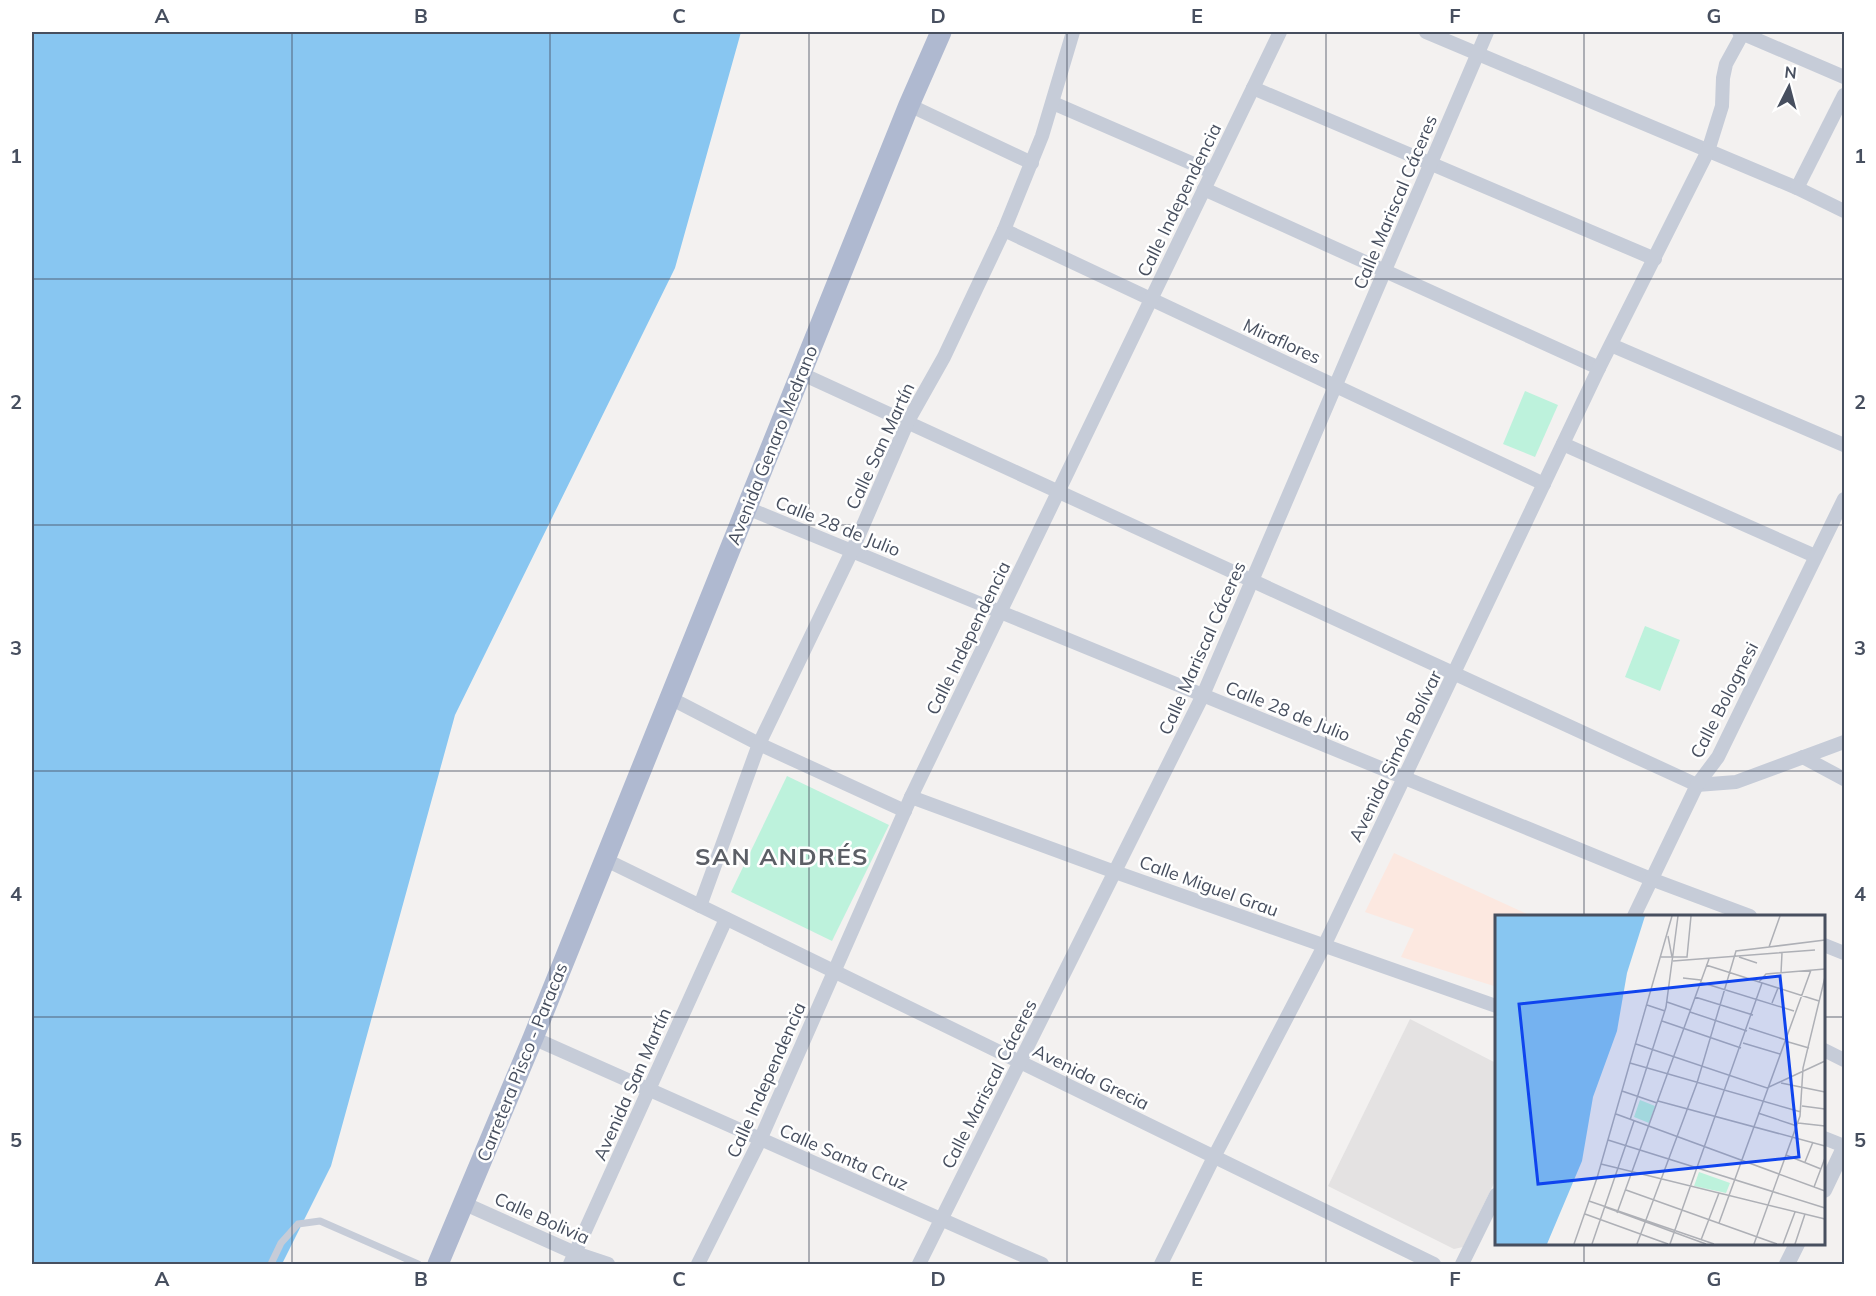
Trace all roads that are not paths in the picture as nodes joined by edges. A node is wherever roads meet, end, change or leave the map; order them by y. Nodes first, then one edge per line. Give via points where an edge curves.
1 (941, 32) edge
2 (1073, 32) edge
3 (1280, 32) edge
4 (1426, 32) edge
5 (1487, 32) edge
6 (1741, 32) edge
7 (1478, 53) junction
8 (1845, 77) edge
9 (1253, 88) junction
10 (1845, 95) edge
11 (1053, 103) junction
12 (909, 105) junction
13 (1708, 151) junction
14 (1032, 162) junction
15 (1431, 164) junction
16 (1212, 172) junction
17 (1797, 188) junction
18 (1204, 189) junction
19 (1845, 211) edge
20 (1004, 230) junction
21 (1654, 259) junction
22 (1385, 271) junction
23 (1151, 299) junction
24 (1611, 345) junction
25 (1599, 368) junction
26 (800, 373) junction
27 (1336, 386) junction
28 (908, 421) junction
29 (1563, 444) junction
30 (1845, 445) edge
31 (1544, 484) junction
32 (1059, 491) junction
33 (1845, 499) edge
34 (747, 508) junction
35 (852, 551) junction
36 (1815, 556) junction
37 (1253, 581) junction
38 (1000, 612) junction
39 (1454, 673) junction
40 (1203, 695) junction
41 (670, 698) junction
42 (1845, 742) edge
43 (759, 744) junction
44 (1803, 757) junction
45 (1404, 777) junction
46 (1845, 779) edge
47 (1697, 786) junction
48 (911, 797) junction
49 (905, 811) junction
50 (604, 859) junction
51 (1115, 872) junction
52 (1651, 879) junction
53 (700, 906) junction
54 (1634, 915) edge
55 (1747, 915) edge
56 (726, 919) junction
57 (1825, 945) edge
58 (1324, 946) junction
59 (1845, 953) edge
60 (835, 971) junction
61 (1495, 1005) edge
62 (533, 1038) junction
63 (1825, 1050) edge
64 (1845, 1060) edge
65 (1020, 1062) junction
66 (649, 1090) junction
67 (1825, 1138) edge
68 (760, 1140) junction
69 (1845, 1147) edge
70 (1214, 1157) junction
71 (1825, 1188) edge
72 (1495, 1199) edge
73 (463, 1203) junction
74 (941, 1220) junction
75 (1796, 1245) edge
76 (573, 1259) edge
77 (271, 1264) edge
78 (418, 1264) edge
79 (438, 1264) edge
80 (608, 1264) edge
81 (698, 1264) edge
82 (919, 1264) edge
83 (1042, 1264) edge
84 (1161, 1264) edge
85 (1434, 1264) edge
86 (1462, 1264) edge
87 (1787, 1264) edge

1 - 12 main road, Avenida Genaro Medrano
2 - 11 street, Calle San Martín
3 - 9 street, Calle Independencia
4 - 7 street
5 - 7 street, Calle Mariscal Cáceres
6 - 8 street
6 - 13 street, Avenida Simón Bolívar via 1725,64 1722,106
7 - 13 street
7 - 15 street, Calle Mariscal Cáceres
9 - 15 street
9 - 16 street, Calle Independencia
10 - 17 street
11 - 14 street, Calle San Martín
11 - 16 street
12 - 14 street
12 - 26 main road, Avenida Genaro Medrano
13 - 17 street
13 - 21 street, Avenida Simón Bolívar
14 - 20 street, Calle San Martín
15 - 21 street
15 - 22 street, Calle Mariscal Cáceres
16 - 18 street, Calle Independencia
17 - 19 street
18 - 22 street
18 - 23 street, Calle Independencia
20 - 23 street, Miraflores
20 - 28 street, Calle San Martín via 944,357
21 - 24 street, Avenida Simón Bolívar
22 - 25 street
22 - 27 street, Calle Mariscal Cáceres
23 - 27 street, Miraflores
23 - 32 street, Calle Independencia
24 - 25 street, Avenida Simón Bolívar
24 - 30 street
25 - 29 street, Avenida Simón Bolívar
26 - 28 street
26 - 34 main road, Avenida Genaro Medrano
27 - 31 street, Miraflores
27 - 37 street, Calle Mariscal Cáceres
28 - 32 street
28 - 35 street, Calle San Martín
29 - 31 street, Avenida Simón Bolívar
29 - 36 street
31 - 39 street, Avenida Simón Bolívar
32 - 37 street
32 - 38 street, Calle Independencia
33 - 36 street, Calle Bolognesi
34 - 35 street, Calle 28 de Julio
34 - 41 main road, Avenida Genaro Medrano
35 - 38 street, Calle 28 de Julio
35 - 43 street, Calle San Martín
36 - 47 street, Calle Bolognesi via 1718,757
37 - 39 street
37 - 40 street, Calle Mariscal Cáceres
38 - 40 street, Calle 28 de Julio
38 - 48 street, Calle Independencia
39 - 45 street, Avenida Simón Bolívar
39 - 47 street
40 - 45 street, Calle 28 de Julio
40 - 51 street, Calle Mariscal Cáceres
41 - 43 street
41 - 50 main road, Avenida Genaro Medrano
42 - 44 street
43 - 49 street
43 - 53 street, Calle San Martín
44 - 46 street
44 - 47 street via 1736,782
45 - 52 street, Calle 28 de Julio
45 - 58 street, Avenida Simón Bolívar
47 - 52 street, Calle Bolognesi
48 - 49 street, Calle Independencia
48 - 51 street, Calle Miguel Grau
49 - 60 street, Calle Independencia
50 - 53 street, Avenida Grecia
50 - 62 main road, Carretera Pisco - Paracas
51 - 58 street, Calle Miguel Grau
51 - 65 street, Calle Mariscal Cáceres
52 - 54 street, Calle Bolognesi
52 - 55 street, Calle 28 de Julio
53 - 56 street, Avenida Grecia
56 - 60 street, Avenida Grecia
56 - 66 street, Avenida San Martín
57 - 59 street
58 - 61 street, Calle Miguel Grau
58 - 70 street, Avenida Simón Bolívar
60 - 65 street, Avenida Grecia
60 - 68 street, Calle Independencia
62 - 66 street, Calle Santa Cruz
62 - 73 main road, Carretera Pisco - Paracas
63 - 64 street
65 - 70 street, Avenida Grecia
65 - 74 street, Calle Mariscal Cáceres
66 - 68 street, Calle Santa Cruz
66 - 76 street, Avenida San Martín
67 - 69 street
68 - 74 street, Calle Santa Cruz
68 - 81 street, Calle Independencia
69 - 71 street
70 - 84 street, Avenida Simón Bolívar
70 - 85 street, Avenida Grecia
72 - 86 street
73 - 76 street, Calle Bolivia
73 - 79 main road, Carretera Pisco - Paracas
74 - 82 street, Calle Mariscal Cáceres
74 - 83 street, Calle Santa Cruz
75 - 87 street
76 - 80 street, Calle Bolivia
77 - 78 lane via 281,1243 298,1224 320,1221

